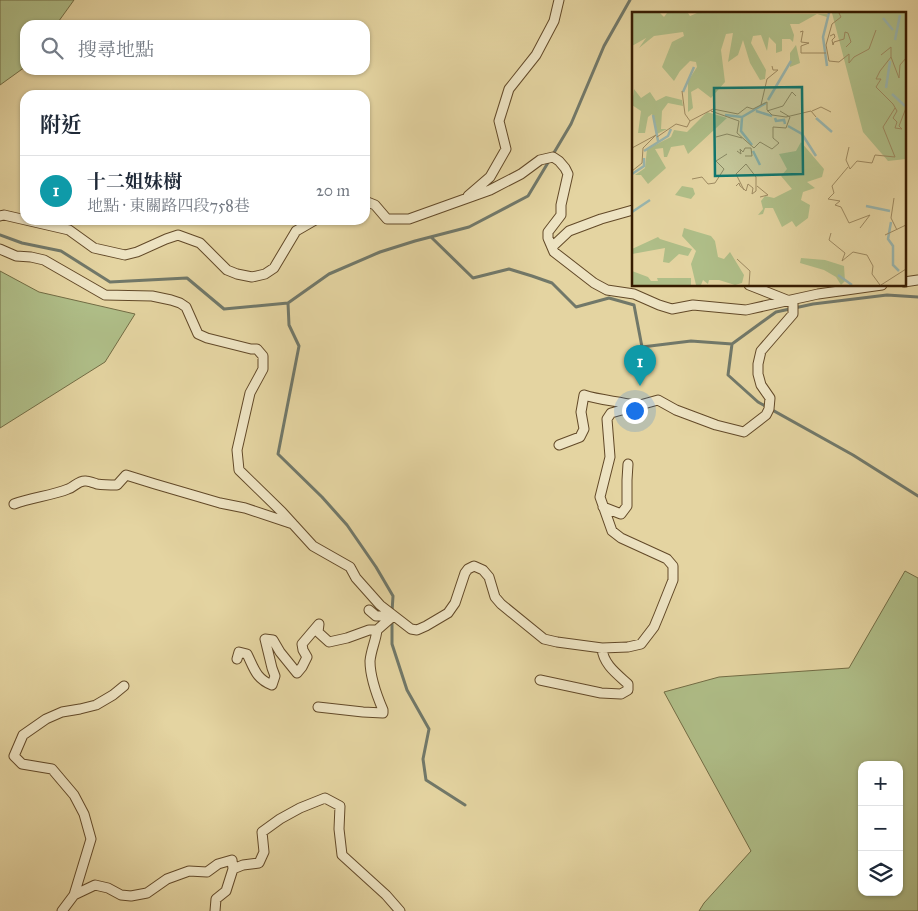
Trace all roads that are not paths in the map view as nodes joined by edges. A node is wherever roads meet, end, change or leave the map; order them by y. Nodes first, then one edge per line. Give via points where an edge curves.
1 (559, 0) edge
2 (463, 200) junction
3 (370, 203) edge
4 (632, 210) edge
5 (0, 216) edge
6 (20, 219) edge
7 (47, 225) edge
8 (306, 225) edge
9 (552, 247) junction
10 (0, 249) edge
11 (752, 286) edge
12 (875, 286) edge
13 (787, 300) junction
14 (636, 406) junction
15 (559, 445) dead end
16 (628, 464) dead end
17 (14, 504) dead end
18 (603, 507) junction
19 (293, 524) junction
20 (369, 610) dead end
21 (393, 616) junction
22 (377, 630) junction
23 (602, 648) junction
24 (237, 660) dead end
25 (540, 680) dead end
26 (124, 686) dead end
27 (318, 707) dead end
28 (233, 869) junction
29 (74, 895) junction
30 (62, 911) edge
31 (215, 911) edge
32 (400, 911) edge

1 - 2 street via 554,21 536,55 509,89 499,122 506,149 490,178
2 - 3 street via 409,219 387,219
2 - 9 street via 490,190 553,157 568,174 561,215 548,232
4 - 9 street via 569,231
5 - 6 street
7 - 8 street via 69,230 94,248 125,255 178,235 200,243 227,270 252,277 274,268 296,231
9 - 13 street via 554,252 606,290 634,294 672,308 694,305 746,310
10 - 19 street via 16,256 44,260 105,295 152,296 180,303 186,307 198,334 257,349 263,356 263,369 250,393 244,415 236,450 239,470
11 - 13 street
12 - 13 street
13 - 14 street via 793,304 793,314 761,351 758,364 760,385 770,398 769,409 744,432 676,410 658,400
14 - 15 street via 584,395 584,429 580,437
14 - 18 street via 611,413 607,419 610,457 600,497
16 - 18 street via 627,506 621,514
17 - 19 street via 68,490 78,482 117,485 126,475
18 - 23 street via 612,531 667,559 673,566 673,580 654,627 641,644
19 - 21 street via 313,546 350,567 356,578
20 - 21 street via 376,616
21 - 22 street
21 - 23 street via 411,630 417,630 448,613 455,603 465,573 474,566 484,570 489,577 495,597 501,604 544,639
22 - 24 street via 329,642 318,632 319,624 302,644 307,657 297,673 273,640 265,639 275,676 272,685 256,672 248,654 239,652
22 - 27 street via 370,660 383,713
23 - 25 street via 602,655 609,666 628,684 628,690 621,694 600,693
26 - 29 street via 96,705 46,719 23,735 14,756 22,764 52,770 74,795 84,814 91,839
28 - 29 street via 232,860 207,872 189,872 167,879 147,893 131,896 95,885
28 - 31 street via 226,891 216,899
28 - 32 street via 259,863 264,852 262,832 300,808 325,798 340,806 342,854
29 - 30 street

